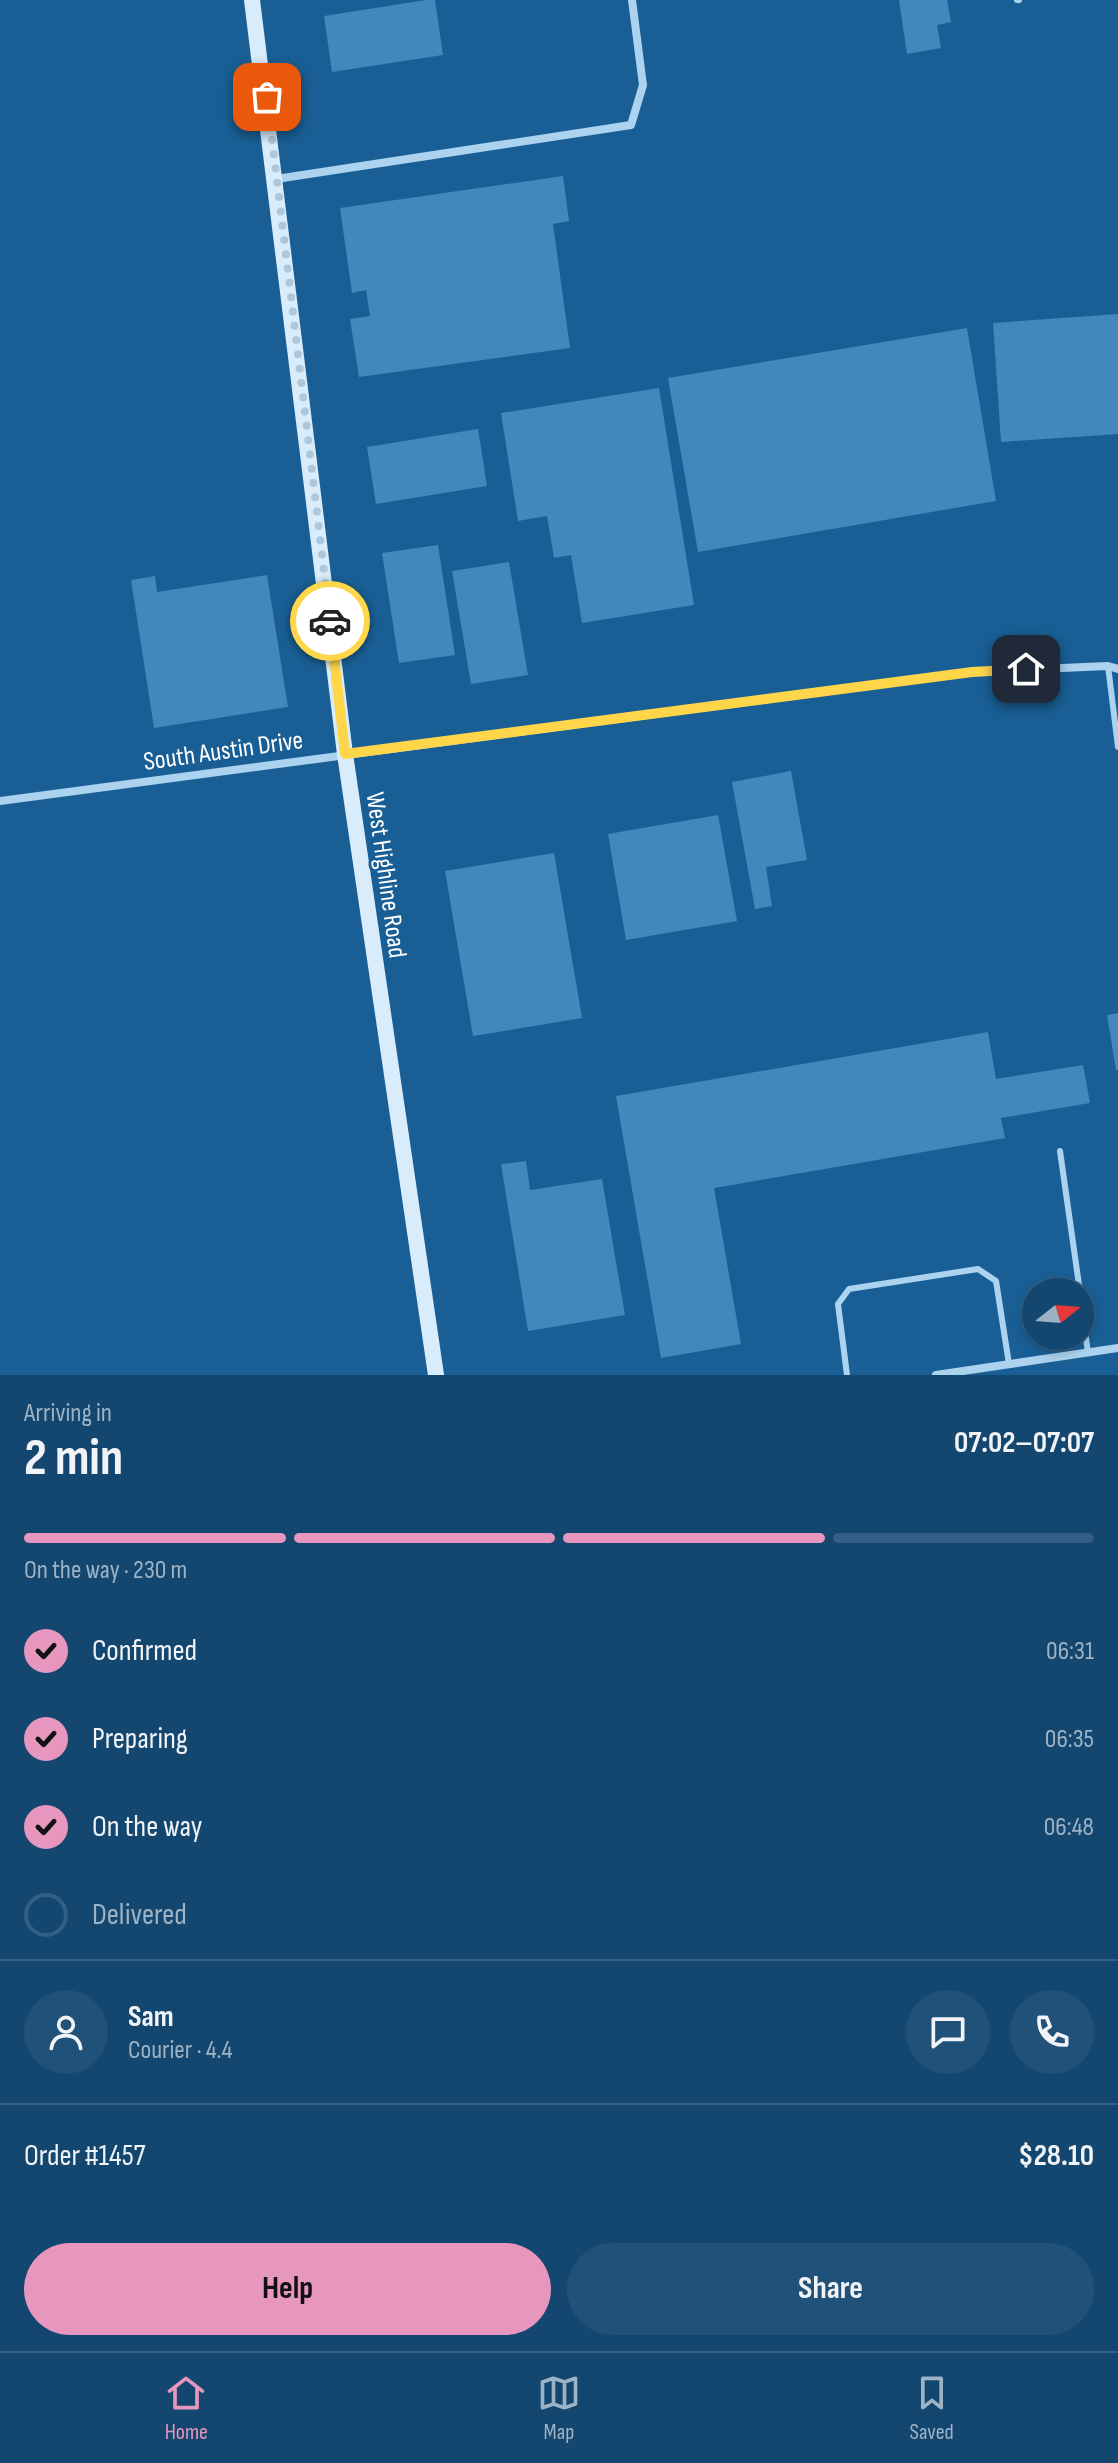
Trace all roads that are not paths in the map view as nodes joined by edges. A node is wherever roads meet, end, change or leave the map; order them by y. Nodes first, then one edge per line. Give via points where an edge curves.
1 (252, 0) edge
2 (632, 0) edge
3 (276, 179) junction
4 (1108, 666) junction
5 (1118, 669) edge
6 (1118, 747) edge
7 (345, 754) junction
8 (0, 801) edge
9 (1060, 1151) dead end
10 (1078, 1278) edge
11 (1118, 1348) edge
12 (1088, 1350) edge
13 (1088, 1353) junction
14 (1009, 1364) junction
15 (436, 1375) edge
16 (847, 1375) edge
17 (936, 1375) edge

1 - 3 street, West Highline Road
2 - 3 street via 643,85 631,125
3 - 7 street, West Highline Road
4 - 5 street, South Austin Drive
4 - 6 lane
4 - 7 street, South Austin Drive via 972,672
7 - 8 street, South Austin Drive
7 - 15 street, West Highline Road
9 - 10 lane
11 - 13 street
12 - 13 lane
13 - 14 street
14 - 16 lane via 996,1281 978,1269 849,1289 838,1304
14 - 17 street

